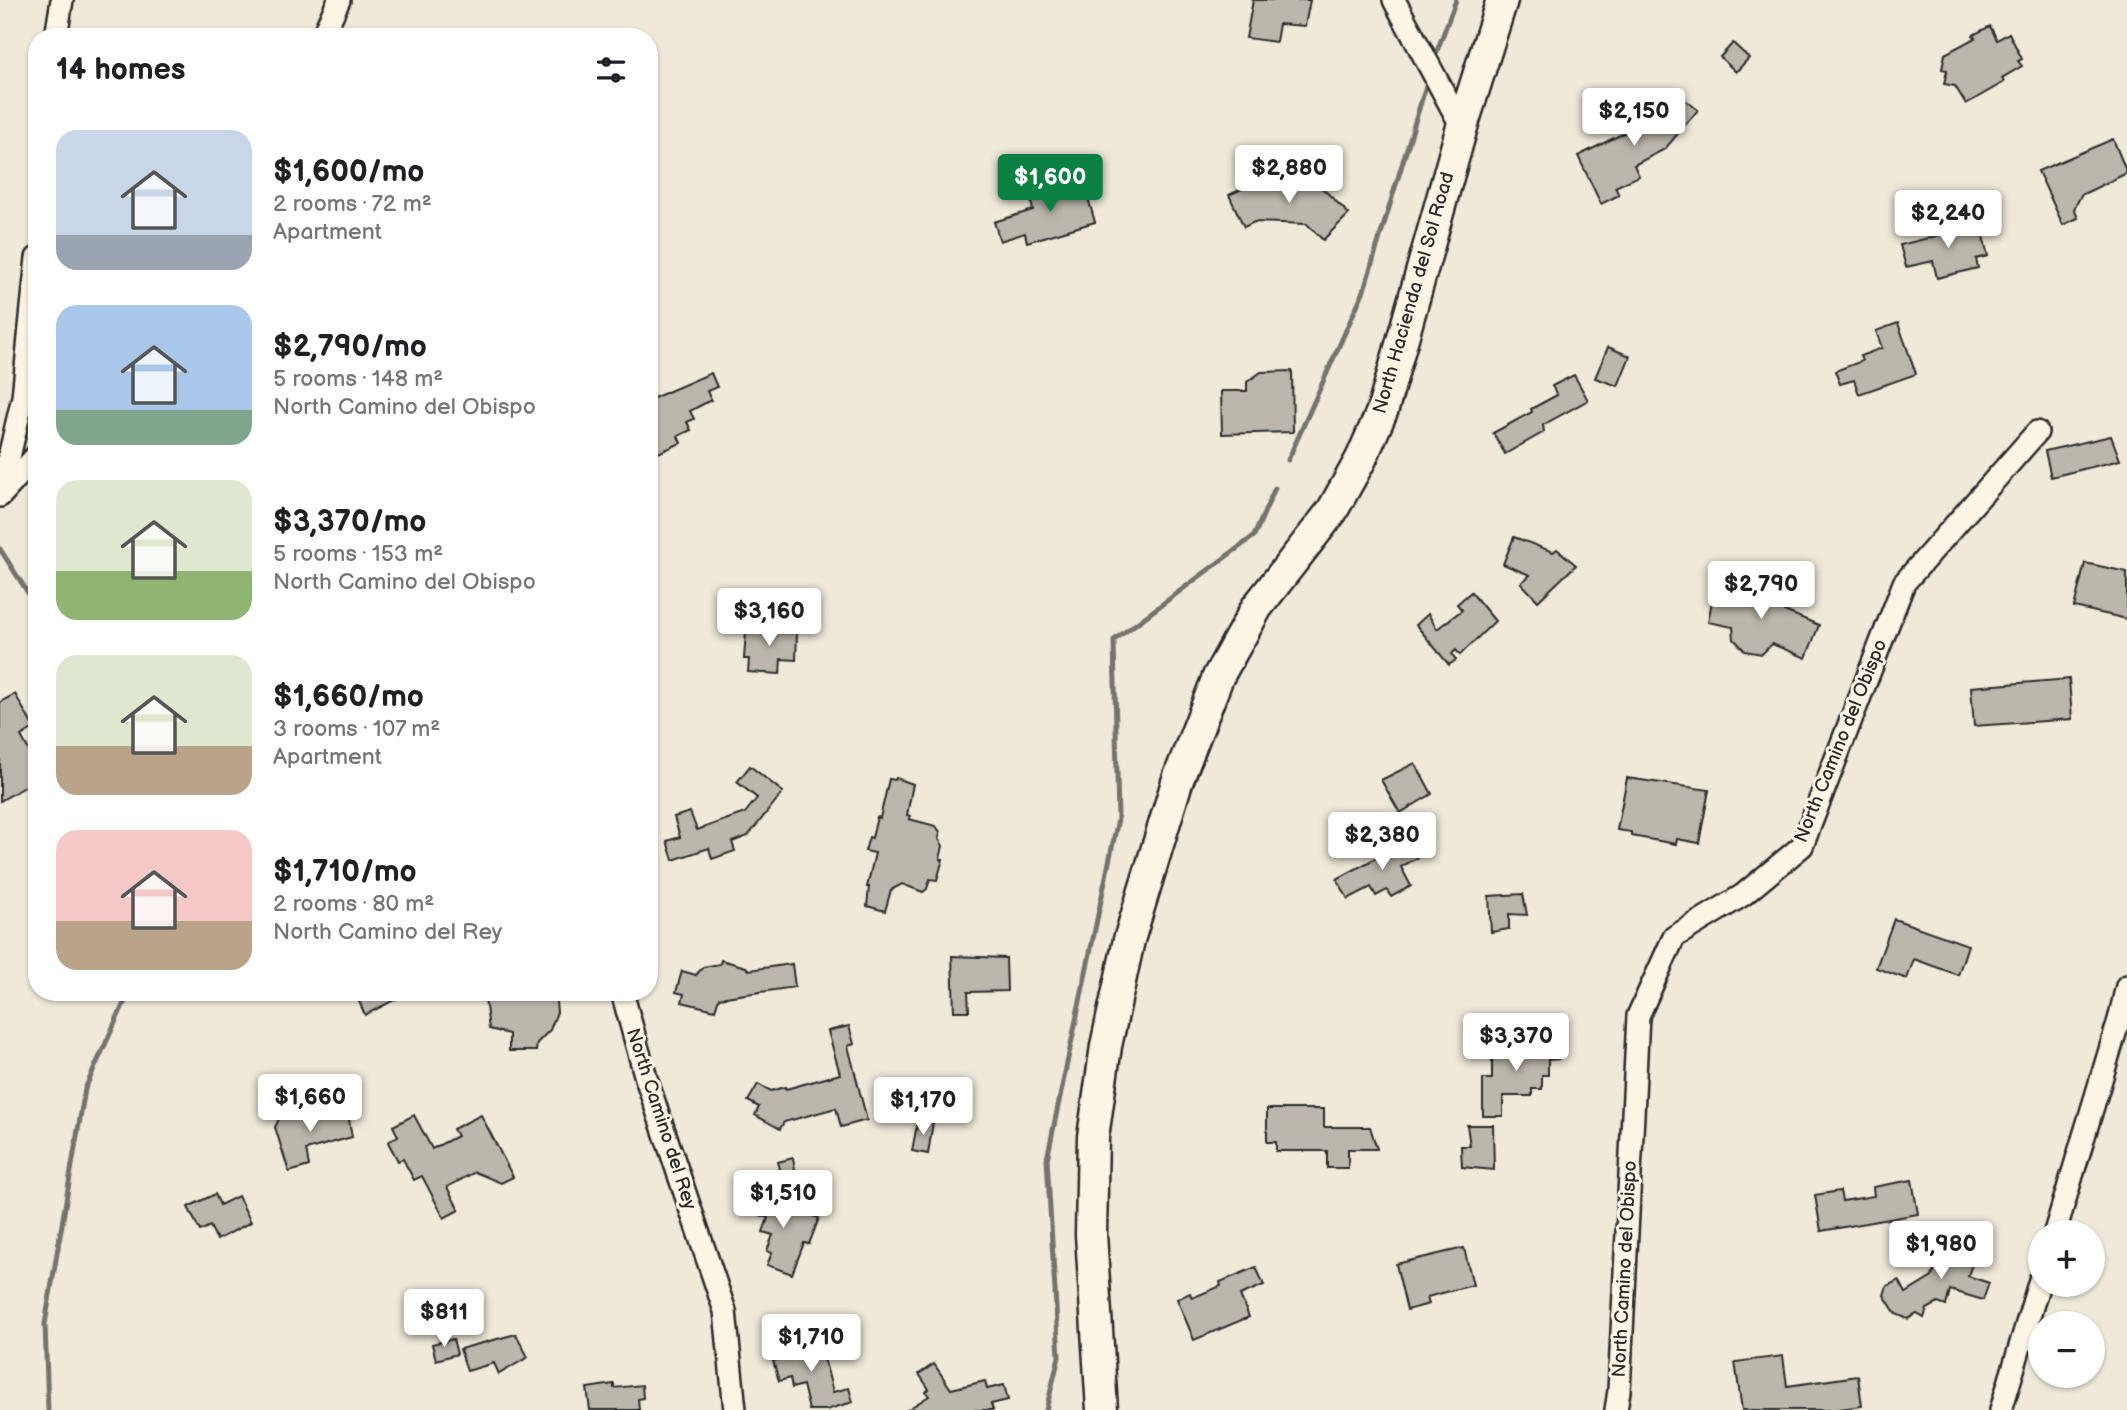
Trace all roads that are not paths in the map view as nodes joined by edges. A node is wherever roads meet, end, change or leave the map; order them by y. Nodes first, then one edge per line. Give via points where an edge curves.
1 (62, 0) edge
2 (339, 0) edge
3 (1394, 0) edge
4 (1502, 0) edge
5 (57, 28) edge
6 (326, 28) edge
7 (1462, 127) junction
8 (28, 347) edge
9 (2037, 432) dead end
10 (28, 465) edge
11 (0, 496) edge
12 (2127, 986) edge
13 (624, 1001) edge
14 (2059, 1220) edge
15 (2035, 1297) edge
16 (735, 1410) edge
17 (1102, 1410) edge
18 (1616, 1410) edge
19 (2001, 1410) edge

1 - 5 street
2 - 6 street
3 - 7 street
4 - 7 street, North Hacienda del Sol Road
7 - 17 street, North Hacienda del Sol Road via 1383,409 1332,511 1257,607 1219,677 1177,782 1129,940 1106,1046 1093,1137 1091,1234
8 - 11 street via 23,397
9 - 18 street, North Camino del Obispo via 1904,583 1802,846 1743,895 1674,937 1638,1016
10 - 11 street
12 - 14 street
13 - 16 street, North Camino del Rey via 725,1311
15 - 19 street

